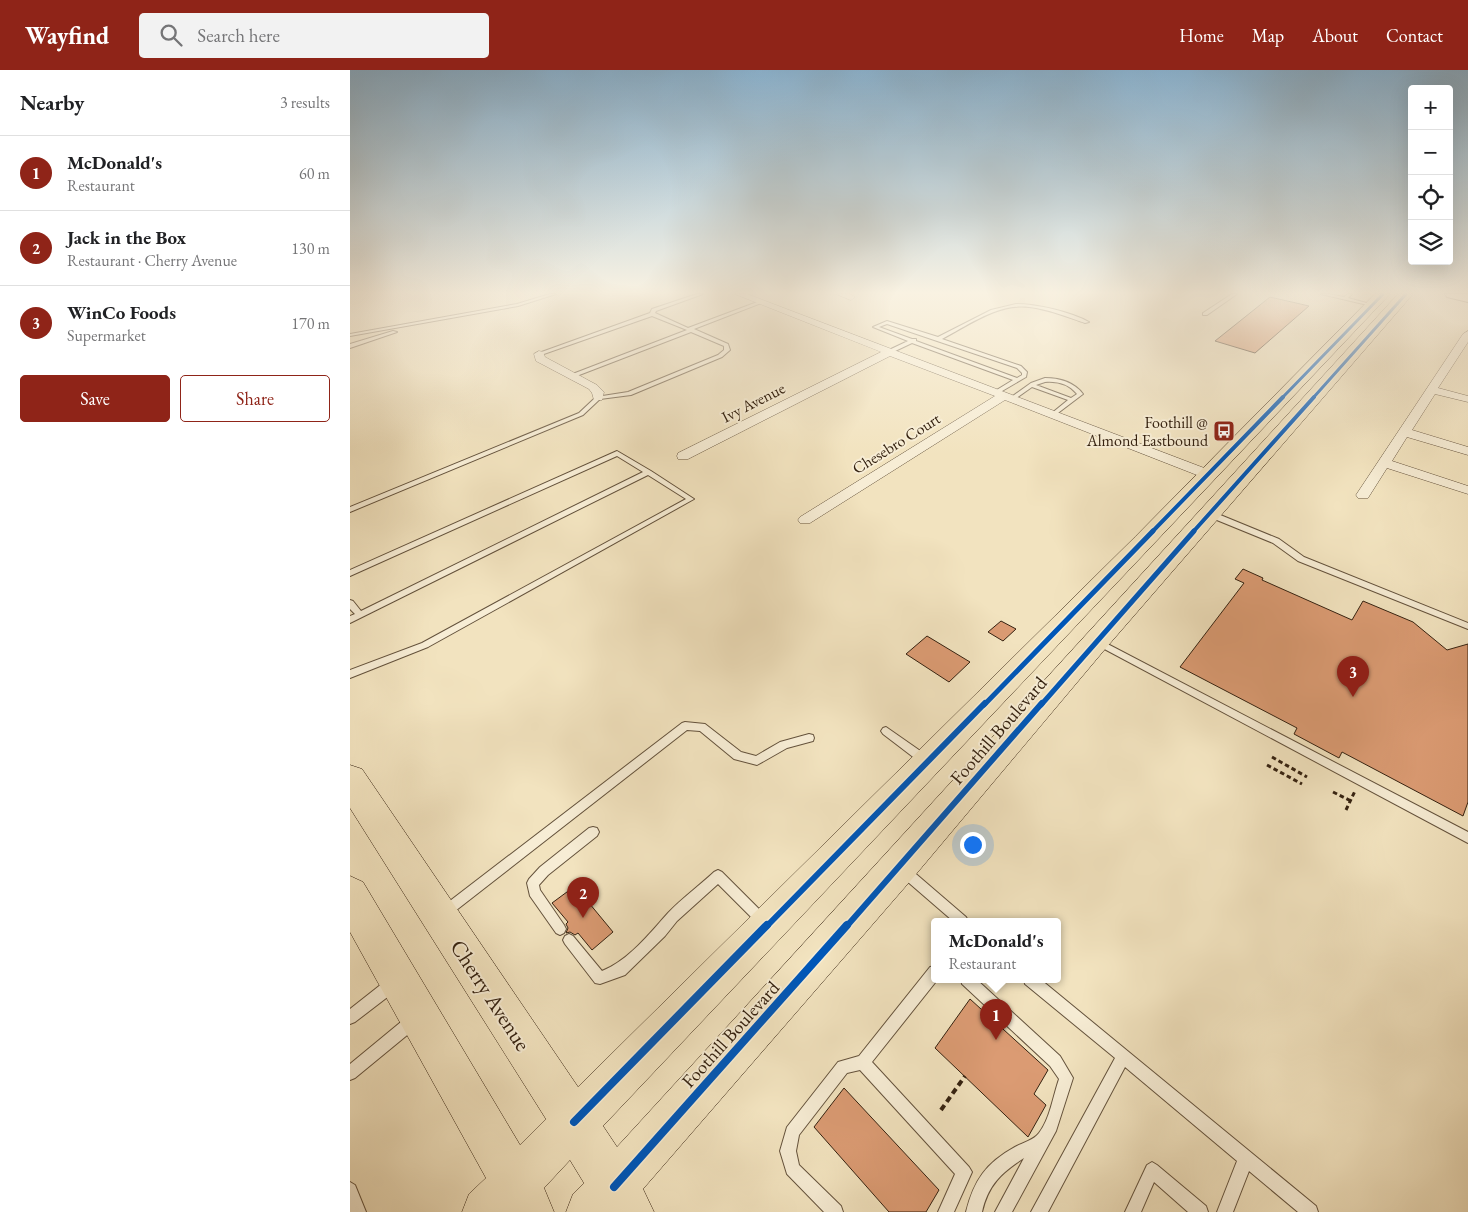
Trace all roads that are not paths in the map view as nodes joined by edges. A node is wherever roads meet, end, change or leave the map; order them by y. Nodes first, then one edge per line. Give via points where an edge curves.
1 (558, 347) edge
2 (646, 347) edge
3 (726, 347) edge
4 (881, 347) edge
5 (899, 347) edge
6 (929, 347) edge
7 (961, 347) edge
8 (1331, 347) edge
9 (1359, 347) edge
10 (1460, 347) edge
11 (891, 351) junction
12 (1456, 353) junction
13 (539, 354) joint
14 (1468, 356) edge
15 (572, 376) junction
16 (1017, 380) junction
17 (1032, 385) junction
18 (1433, 390) junction
19 (1005, 395) junction
20 (598, 398) junction
21 (1468, 399) edge
22 (1072, 400) junction
23 (1054, 414) junction
24 (1405, 432) junction
25 (1468, 451) edge
26 (683, 456) dead end
27 (1384, 463) junction
28 (649, 472) junction
29 (1207, 474) junction
30 (1468, 490) edge
31 (1363, 495) dead end
32 (350, 510) edge
33 (1210, 514) junction
34 (805, 520) dead end
35 (1140, 546) junction
36 (350, 574) edge
37 (350, 603) edge
38 (360, 615) junction
39 (350, 620) edge
40 (1468, 626) edge
41 (1096, 641) junction
42 (350, 674) edge
43 (886, 731) dead end
44 (809, 738) dead end
45 (928, 761) junction
46 (350, 779) edge
47 (593, 832) dead end
48 (1468, 838) edge
49 (899, 867) junction
50 (350, 896) edge
51 (439, 916) junction
52 (673, 917) joint
53 (958, 918) edge
54 (767, 925) junction
55 (560, 929) dead end
56 (569, 940) dead end
57 (931, 977) edge
58 (971, 983) edge
59 (1035, 983) edge
60 (409, 998) junction
61 (350, 1017) edge
62 (1123, 1057) junction
63 (863, 1062) junction
64 (350, 1073) edge
65 (574, 1122) junction
66 (1042, 1141) junction
67 (1246, 1159) junction
68 (350, 1190) edge
69 (510, 1202) edge
70 (611, 1204) edge
71 (358, 1212) edge
72 (835, 1212) edge
73 (946, 1212) edge
74 (974, 1212) edge
75 (1003, 1212) edge
76 (1039, 1212) edge
77 (1133, 1212) edge
78 (1200, 1212) edge
79 (1225, 1212) edge
80 (1310, 1212) edge

1 - 13 lane
2 - 15 lane
3 - 20 lane via 720,356 629,394
4 - 11 street
5 - 11 lane
6 - 16 lane
7 - 16 lane via 1026,373
8 - 29 main road, Foothill Boulevard
9 - 33 main road, Foothill Boulevard
10 - 12 street
11 - 19 street
11 - 26 street, Ivy Avenue
12 - 14 street
12 - 18 street
13 - 15 street via 540,359
15 - 20 street via 593,387
16 - 19 lane
17 - 19 lane
17 - 22 lane
17 - 22 lane via 1049,380 1070,386 1080,394
18 - 21 street
18 - 24 street
19 - 23 street
19 - 34 street, Chesebro Court
20 - 32 lane via 581,414
22 - 23 lane
23 - 29 street
24 - 25 street
24 - 27 street
27 - 30 street
27 - 31 street
28 - 36 lane via 617,453
28 - 38 lane
28 - 42 lane via 691,499 424,645
29 - 35 main road, Foothill Boulevard
33 - 40 lane via 1276,541 1301,559
33 - 41 main road, Foothill Boulevard
35 - 41 main road via 1134,568 1081,629
35 - 45 main road, Foothill Boulevard
37 - 38 lane
38 - 39 lane
41 - 48 lane
41 - 49 main road, Foothill Boulevard
43 - 45 lane
44 - 51 lane via 784,746 757,761 738,756 702,727 685,726
45 - 54 main road, Foothill Boulevard
46 - 51 main road, Cherry Avenue
47 - 55 lane via 533,883 534,892
49 - 53 lane
49 - 70 main road, Foothill Boulevard
50 - 60 main road
51 - 65 main road, Cherry Avenue
52 - 54 lane via 718,876
52 - 56 lane via 620,970 600,978
54 - 65 main road, Foothill Boulevard
57 - 63 lane
58 - 66 lane via 1055,1061 1066,1078 1051,1126
59 - 62 lane
60 - 61 lane
60 - 64 lane
60 - 69 main road
62 - 67 lane
62 - 76 lane
63 - 72 lane via 843,1067 792,1132 788,1151 792,1169
63 - 73 lane via 964,1172
65 - 69 main road, Foothill Boulevard
65 - 70 main road, Cherry Avenue
66 - 74 lane via 998,1166 987,1178
66 - 75 lane
67 - 79 lane
67 - 80 lane
68 - 71 lane
77 - 78 lane via 1152,1170

